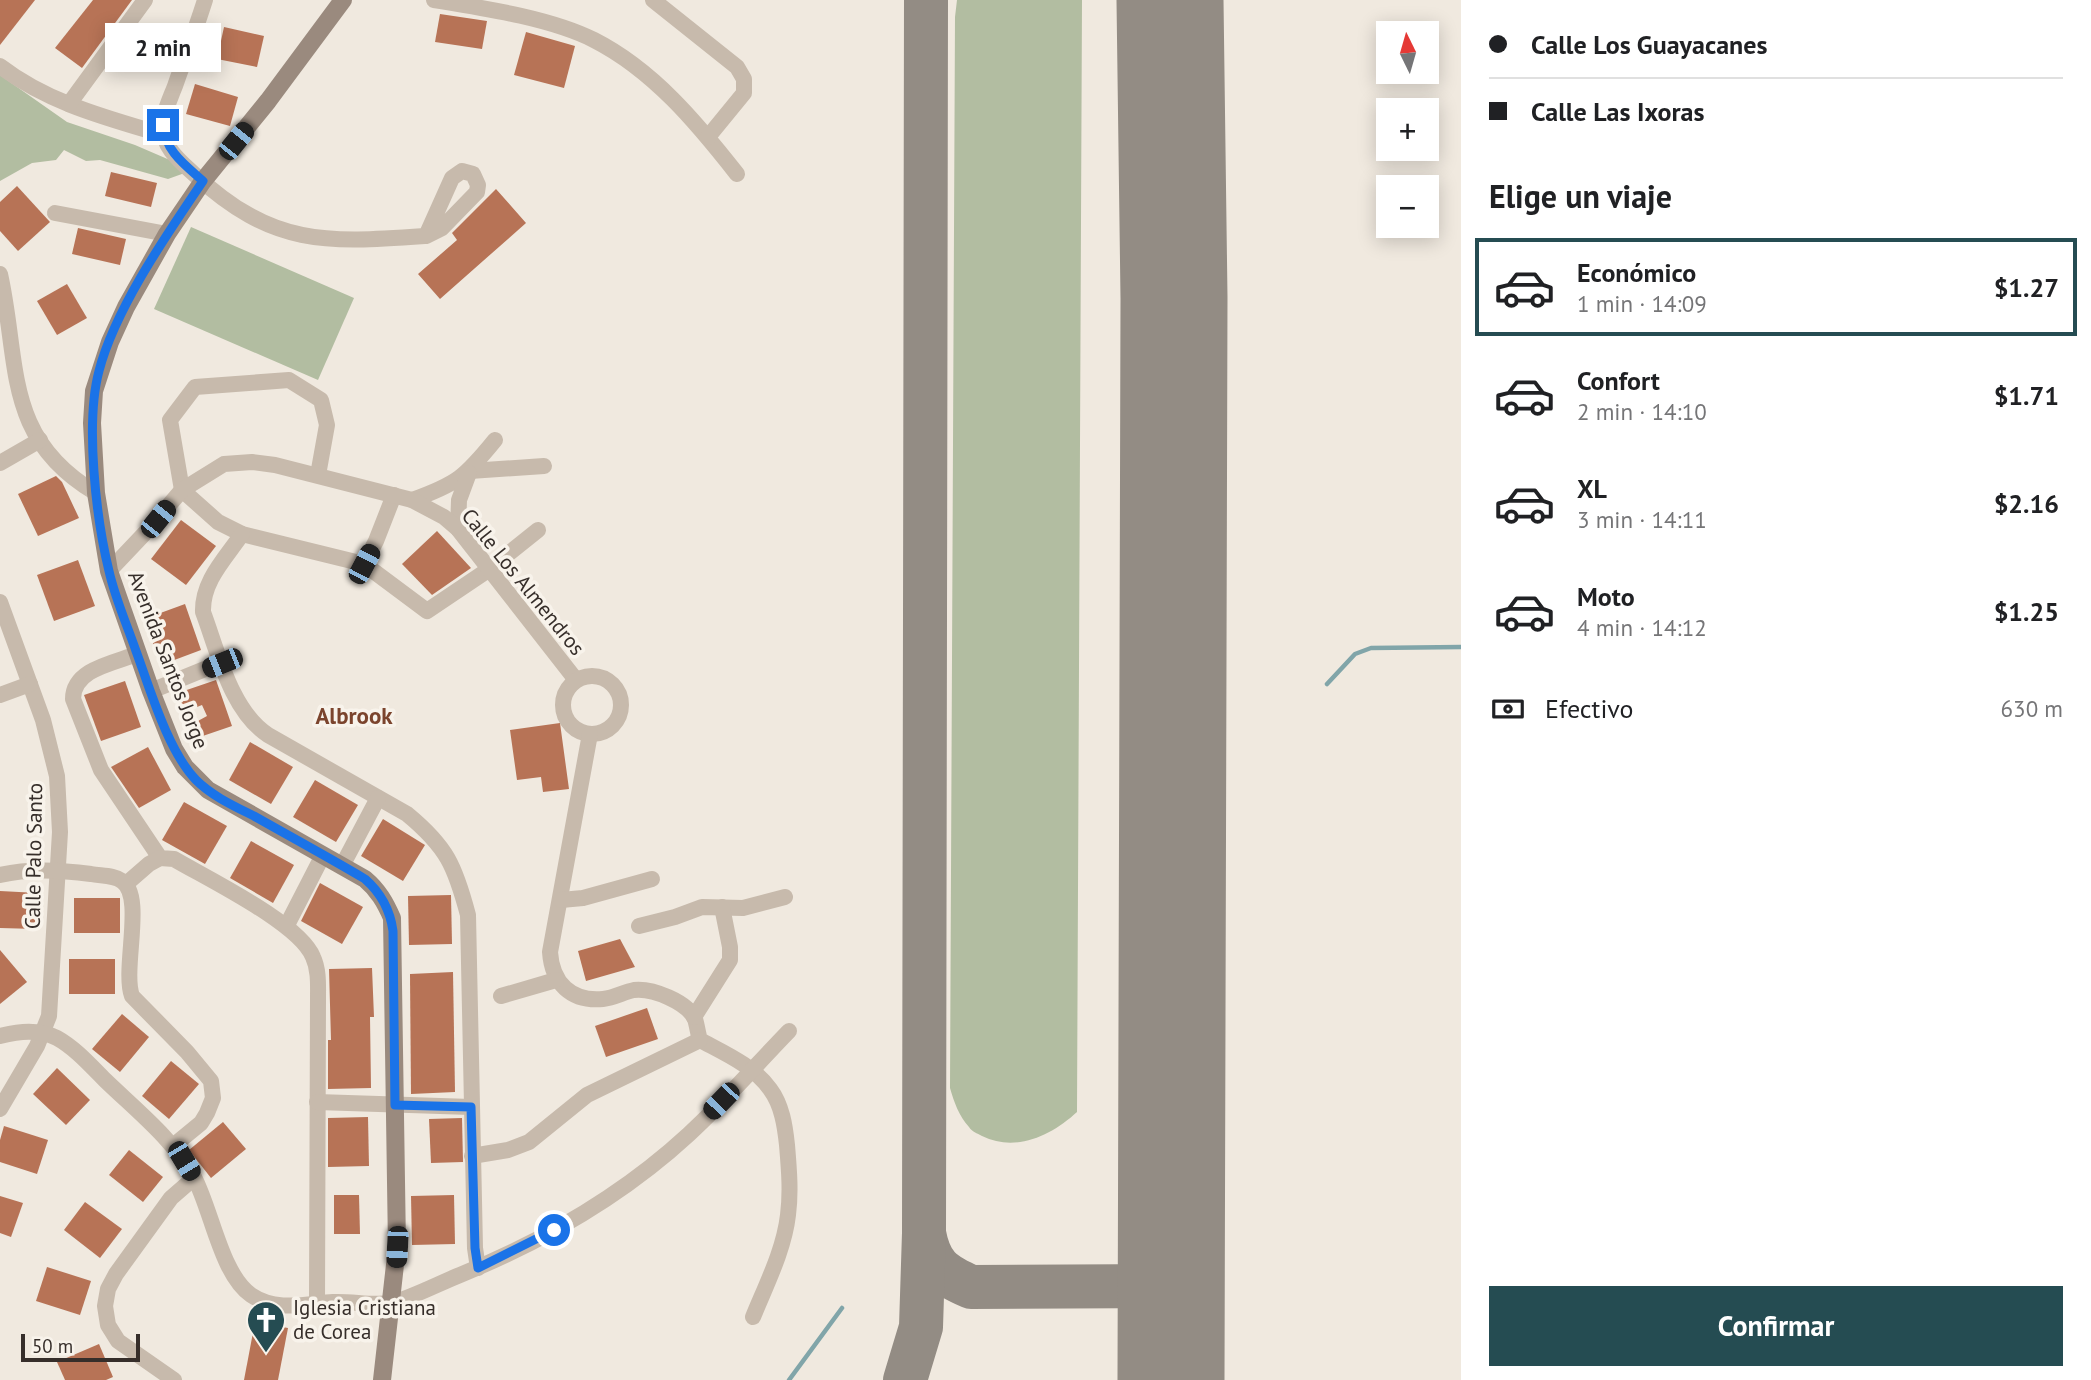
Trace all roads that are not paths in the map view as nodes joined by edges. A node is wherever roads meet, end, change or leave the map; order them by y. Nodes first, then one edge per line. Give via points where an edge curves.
1 (145, 0) edge
2 (205, 0) edge
3 (343, 0) edge
4 (433, 0) edge
5 (653, 0) edge
6 (461, 2) edge
7 (0, 66) edge
8 (69, 104) junction
9 (164, 135) junction
10 (708, 137) junction
11 (737, 174) dead end
12 (203, 181) junction
13 (55, 213) dead end
14 (167, 234) junction
15 (426, 236) dead end
16 (0, 274) edge
17 (40, 440) junction
18 (495, 440) dead end
19 (0, 463) edge
20 (544, 466) dead end
21 (470, 471) junction
22 (318, 475) junction
23 (182, 490) junction
24 (96, 493) junction
25 (394, 495) junction
26 (412, 500) junction
27 (458, 529) junction
28 (538, 530) dead end
29 (243, 534) junction
30 (364, 564) junction
31 (488, 570) junction
32 (109, 571) junction
33 (0, 602) edge
34 (137, 654) junction
35 (222, 663) junction
36 (576, 680) junction
37 (30, 684) junction
38 (151, 691) junction
39 (0, 695) edge
40 (590, 734) junction
41 (378, 798) junction
42 (323, 855) junction
43 (160, 858) junction
44 (342, 866) junction
45 (58, 871) junction
46 (0, 875) edge
47 (652, 880) dead end
48 (126, 884) junction
49 (785, 897) dead end
50 (561, 900) junction
51 (722, 907) junction
52 (287, 925) junction
53 (639, 926) dead end
54 (556, 980) junction
55 (501, 996) dead end
56 (694, 1017) junction
57 (789, 1031) dead end
58 (43, 1033) junction
59 (0, 1035) edge
60 (700, 1040) junction
61 (751, 1070) junction
62 (317, 1102) junction
63 (395, 1105) junction
64 (471, 1107) junction
65 (0, 1109) edge
66 (173, 1146) junction
67 (472, 1156) junction
68 (194, 1178) junction
69 (478, 1268) junction
70 (317, 1303) junction
71 (391, 1303) junction
72 (753, 1317) dead end
73 (174, 1380) edge
74 (382, 1380) edge

1 - 8 street
2 - 9 street via 164,114
3 - 12 main road, Avenida Santos Jorge
4 - 6 street
5 - 10 street via 737,67 744,79 744,93
6 - 10 street via 551,24 593,40 660,87
7 - 8 street via 40,93
8 - 9 street
9 - 12 street via 174,154
10 - 11 street
12 - 14 main road, Avenida Santos Jorge
12 - 15 street via 254,219 300,236 350,241
13 - 14 street
14 - 24 main road, Avenida Santos Jorge via 126,307 100,368 94,391
16 - 17 street via 17,386
17 - 19 street
17 - 24 street via 75,480
18 - 21 street
20 - 21 street
21 - 26 street
21 - 27 street via 459,500
22 - 23 street, Calle Los Almendros via 252,461 225,464
22 - 23 street via 327,425 321,400 289,380 195,387 170,420
22 - 25 street, Calle Los Almendros
23 - 29 street via 218,522
23 - 32 street, Calle Los Almendros
24 - 32 main road, Avenida Santos Jorge
25 - 26 street, Calle Los Almendros
25 - 30 street
26 - 27 street, Calle Los Almendros
27 - 31 street, Calle Los Almendros
28 - 31 street
29 - 30 street
29 - 35 street via 203,597 203,612
30 - 31 street via 427,611
31 - 36 street, Calle Los Almendros
32 - 34 main road, Avenida Santos Jorge
33 - 37 street, Calle Palo Santo
34 - 38 main road, Avenida Santos Jorge
34 - 43 street via 82,676 73,699 101,770
35 - 38 street
35 - 41 street via 241,709 256,727
36 - 40 street via 564,695 563,712 573,728
36 - 40 street via 605,678 621,702 621,712 609,729
37 - 39 street
37 - 45 street, Calle Palo Santo via 57,776
38 - 42 main road, Avenida Santos Jorge via 174,749 197,781
40 - 50 street
41 - 44 street
41 - 64 street via 426,830 458,877 468,915
42 - 44 main road, Avenida Santos Jorge
42 - 52 street
43 - 48 street
43 - 52 street via 174,859
44 - 63 main road, Avenida Santos Jorge via 376,888 391,918
45 - 46 street
45 - 48 street via 114,877
45 - 58 street, Calle Palo Santo via 49,1016
47 - 50 street
48 - 66 street via 132,899 128,980 132,996 204,1070 213,1088 212,1103 201,1122
49 - 51 street via 743,908
50 - 54 street via 550,952
51 - 53 street via 702,907
51 - 56 street via 730,960
52 - 62 street via 308,946 316,967
54 - 55 street
54 - 56 street via 592,999 655,991
56 - 60 street
57 - 61 street
58 - 59 street
58 - 65 street, Calle Palo Santo
58 - 66 street via 83,1058
60 - 61 street
60 - 67 street via 587,1095 529,1142
61 - 69 street via 691,1133 626,1185 554,1230
61 - 72 street via 771,1089 785,1122 790,1183 788,1218
62 - 63 street
62 - 70 street
63 - 64 street
63 - 71 main road, Avenida Santos Jorge via 397,1247
64 - 67 street
66 - 68 street
67 - 69 street
68 - 70 street via 240,1287 273,1305
68 - 73 street via 171,1198 116,1274 105,1306 108,1325 118,1341
69 - 71 street
70 - 71 street
71 - 74 main road, Avenida Santos Jorge

